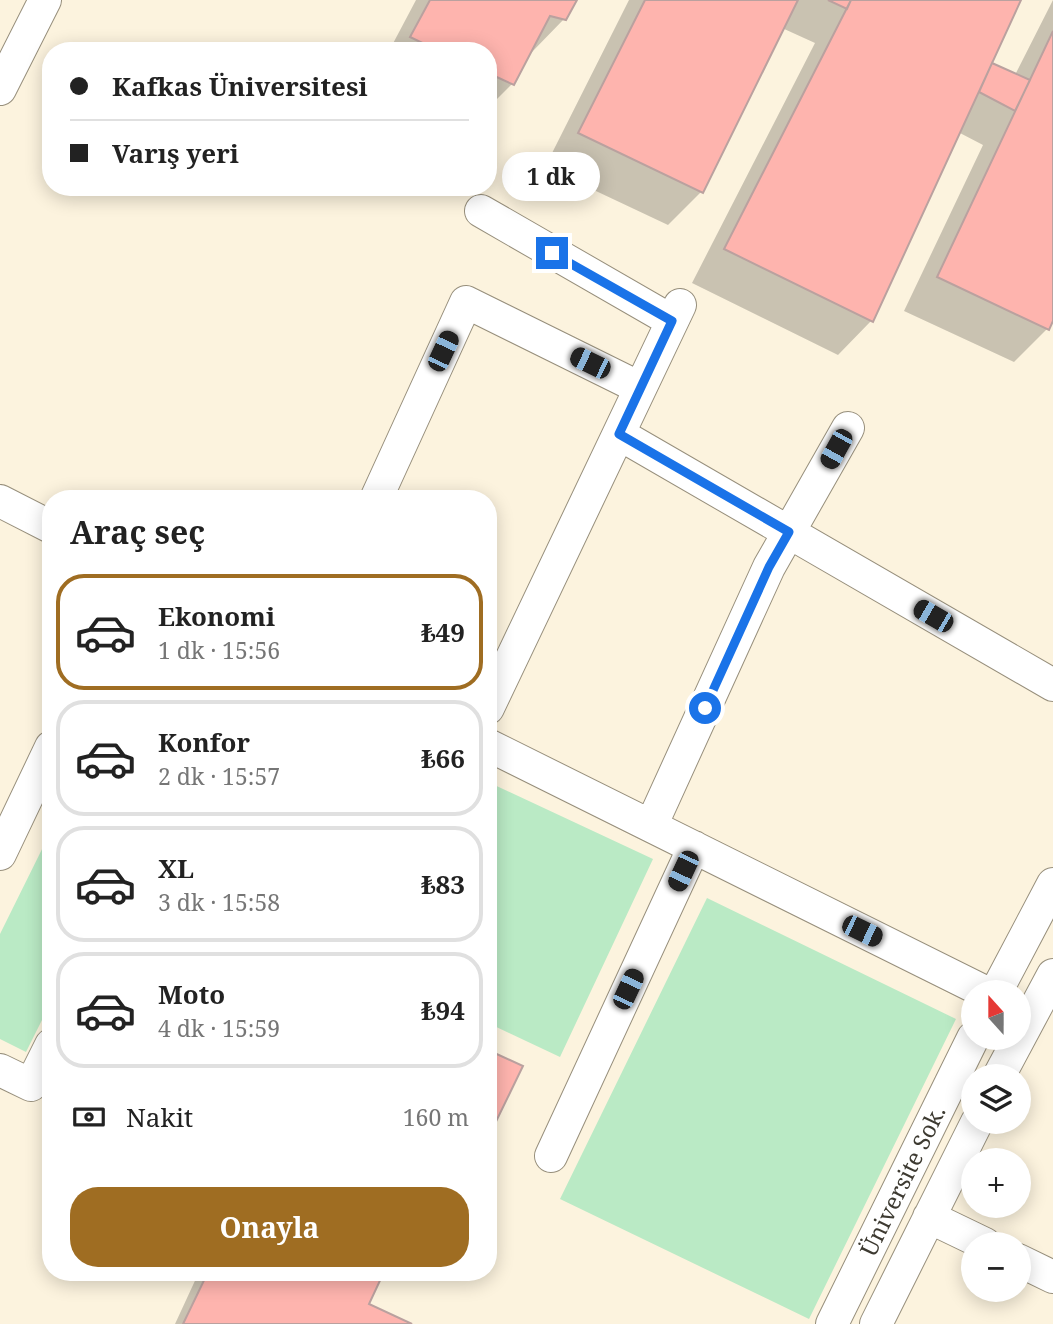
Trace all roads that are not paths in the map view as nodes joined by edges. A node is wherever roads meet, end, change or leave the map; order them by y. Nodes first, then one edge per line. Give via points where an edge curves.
1 (45, 0) edge
2 (0, 89) edge
3 (481, 211) dead end
4 (640, 388) junction
5 (848, 428) dead end
6 (619, 434) junction
7 (380, 490) edge
8 (0, 501) edge
9 (42, 522) edge
10 (789, 532) junction
11 (1053, 685) edge
12 (497, 689) edge
13 (497, 749) edge
14 (42, 766) edge
15 (651, 826) junction
16 (694, 847) junction
17 (0, 854) edge
18 (1053, 884) edge
19 (1053, 975) edge
20 (961, 980) edge
21 (1002, 980) edge
22 (1031, 1003) edge
23 (967, 1050) edge
24 (42, 1063) edge
25 (0, 1070) edge
26 (971, 1134) edge
27 (551, 1156) dead end
28 (929, 1217) junction
29 (961, 1232) edge
30 (1031, 1266) edge
31 (1053, 1277) edge
32 (832, 1324) edge
33 (876, 1324) edge

1 - 2 street
3 - 4 street via 676,313
4 - 6 street
4 - 7 street via 466,302
5 - 10 street
6 - 10 street
6 - 12 street
8 - 9 street
10 - 11 street
10 - 15 street
13 - 15 street
14 - 17 street
15 - 16 street
16 - 20 street
16 - 27 street
18 - 21 street
19 - 22 street
23 - 32 street, Üniversite Sok.
24 - 25 street via 31,1085
26 - 28 street, Üniversite Sok.
28 - 29 street
28 - 33 street, Üniversite Sok.
30 - 31 street

